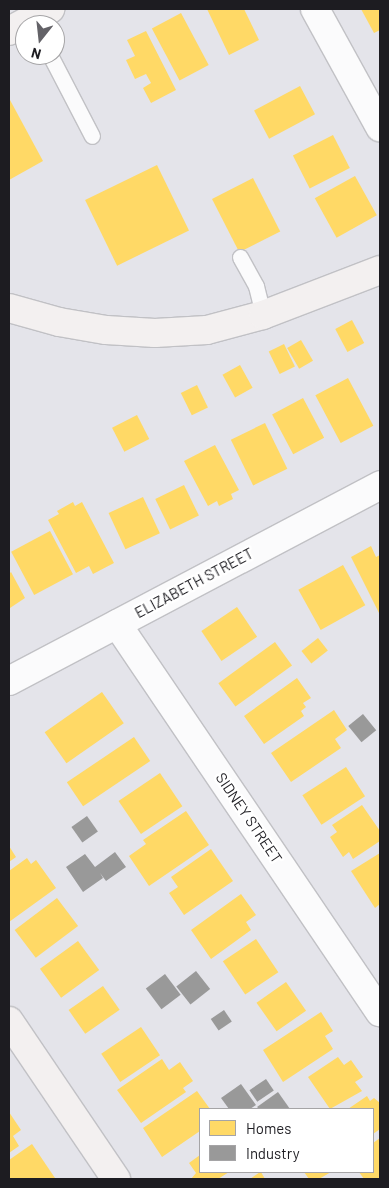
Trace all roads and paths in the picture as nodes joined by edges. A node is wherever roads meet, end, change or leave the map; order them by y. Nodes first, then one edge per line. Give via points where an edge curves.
1 (314, 9) edge
2 (55, 65) edge
3 (380, 127) edge
4 (92, 136) dead end
5 (240, 257) dead end
6 (380, 270) edge
7 (9, 308) edge
8 (263, 315) junction
9 (380, 485) edge
10 (117, 624) junction
11 (9, 681) edge
12 (380, 1012) edge
13 (9, 1021) edge
14 (116, 1179) edge

1 - 3 street
2 - 4 lane
5 - 8 lane via 256,286
6 - 8 main road
7 - 8 main road via 59,322 155,333 207,330
9 - 10 street, ELIZABETH STREET
10 - 11 street, ELIZABETH STREET
10 - 12 street, SIDNEY STREET
13 - 14 main road

